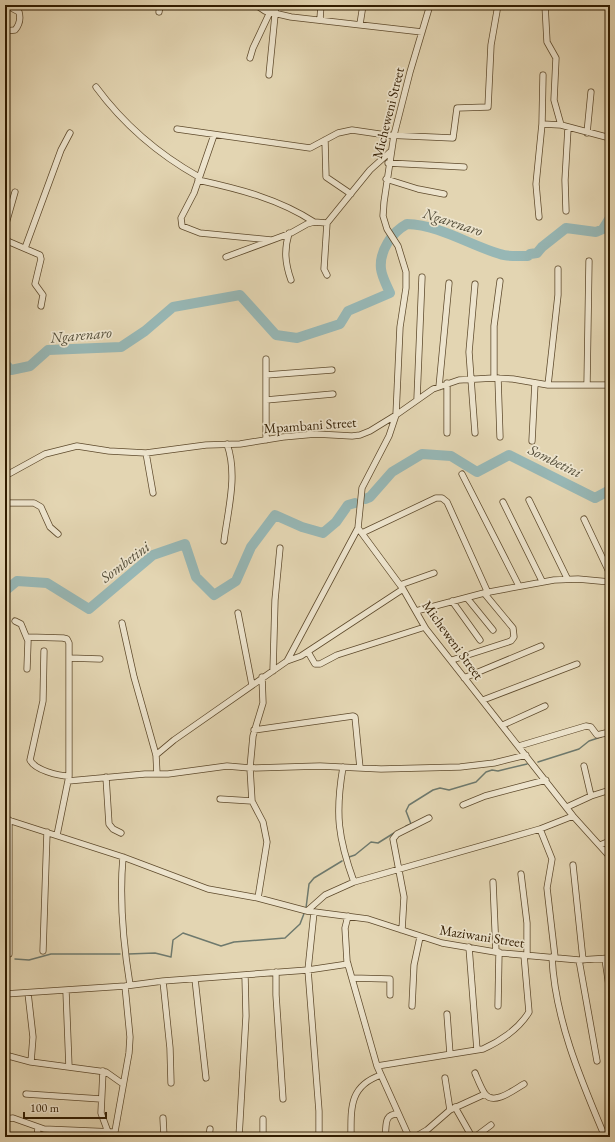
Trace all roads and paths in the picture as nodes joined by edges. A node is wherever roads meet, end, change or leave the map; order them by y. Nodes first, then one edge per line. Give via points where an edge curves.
1 (6, 5) edge
2 (160, 5) edge
3 (256, 5) edge
4 (276, 5) edge
5 (321, 5) edge
6 (363, 5) edge
7 (430, 5) edge
8 (498, 5) edge
9 (545, 5) edge
10 (159, 12) dead end
11 (272, 13) junction
12 (320, 19) junction
13 (360, 24) junction
14 (5, 31) edge
15 (422, 32) junction
16 (250, 58) dead end
17 (269, 75) dead end
18 (543, 75) dead end
19 (610, 81) edge
20 (610, 85) edge
21 (96, 87) dead end
22 (591, 92) dead end
23 (610, 119) edge
24 (542, 124) junction
25 (561, 125) junction
26 (568, 128) junction
27 (177, 129) dead end
28 (70, 133) dead end
29 (587, 133) junction
30 (214, 135) junction
31 (394, 135) junction
32 (609, 138) edge
33 (325, 140) junction
34 (390, 152) junction
35 (388, 162) junction
36 (464, 167) dead end
37 (198, 178) junction
38 (386, 179) junction
39 (15, 192) dead end
40 (351, 194) junction
41 (444, 194) dead end
42 (566, 211) dead end
43 (539, 217) dead end
44 (314, 222) junction
45 (327, 223) junction
46 (5, 227) edge
47 (289, 234) junction
48 (5, 240) edge
49 (270, 240) junction
50 (25, 248) junction
51 (226, 257) dead end
52 (589, 261) dead end
53 (558, 269) dead end
54 (327, 275) dead end
55 (422, 277) dead end
56 (291, 280) dead end
57 (500, 281) dead end
58 (449, 283) dead end
59 (475, 284) dead end
60 (41, 306) dead end
61 (266, 359) dead end
62 (332, 370) dead end
63 (266, 375) junction
64 (470, 378) junction
65 (496, 378) junction
66 (447, 383) junction
67 (535, 383) junction
68 (548, 385) junction
69 (587, 385) junction
70 (610, 385) edge
71 (439, 387) junction
72 (333, 394) dead end
73 (417, 399) junction
74 (266, 400) junction
75 (396, 415) junction
76 (447, 433) dead end
77 (475, 433) dead end
78 (500, 437) dead end
79 (266, 440) junction
80 (532, 441) dead end
81 (227, 444) junction
82 (146, 453) junction
83 (462, 474) dead end
84 (5, 476) edge
85 (153, 493) dead end
86 (529, 500) dead end
87 (503, 502) dead end
88 (5, 503) edge
89 (584, 519) dead end
90 (360, 530) junction
91 (58, 534) dead end
92 (224, 540) dead end
93 (280, 548) dead end
94 (434, 573) dead end
95 (610, 574) edge
96 (566, 578) junction
97 (542, 581) junction
98 (610, 582) edge
99 (519, 586) junction
100 (401, 587) junction
101 (486, 593) junction
102 (467, 598) junction
103 (452, 601) junction
104 (416, 611) junction
105 (238, 613) dead end
106 (15, 621) dead end
107 (122, 623) dead end
108 (425, 627) junction
109 (493, 630) dead end
110 (28, 637) junction
111 (480, 640) dead end
112 (541, 646) dead end
113 (44, 651) dead end
114 (308, 652) junction
115 (69, 658) junction
116 (100, 659) dead end
117 (452, 660) junction
118 (287, 661) junction
119 (577, 664) dead end
120 (27, 669) dead end
121 (273, 671) junction
122 (262, 677) junction
123 (464, 678) junction
124 (252, 685) junction
125 (483, 700) junction
126 (546, 706) dead end
127 (502, 724) junction
128 (254, 730) junction
129 (610, 732) edge
130 (519, 746) junction
131 (526, 754) junction
132 (156, 755) junction
133 (584, 766) dead end
134 (343, 767) junction
135 (250, 768) junction
136 (360, 768) junction
137 (157, 774) junction
138 (106, 777) junction
139 (68, 779) junction
140 (546, 780) junction
141 (610, 790) edge
142 (591, 796) junction
143 (220, 800) dead end
144 (252, 801) junction
145 (464, 805) dead end
146 (567, 807) junction
147 (573, 816) junction
148 (429, 818) dead end
149 (7, 819) edge
150 (540, 829) junction
151 (47, 832) junction
152 (121, 833) dead end
153 (57, 835) junction
154 (610, 841) edge
155 (600, 845) junction
156 (123, 857) junction
157 (610, 857) edge
158 (573, 865) dead end
159 (399, 869) junction
160 (521, 874) dead end
161 (354, 882) junction
162 (493, 882) dead end
163 (258, 898) junction
164 (305, 911) junction
165 (314, 912) junction
166 (350, 917) junction
167 (402, 930) junction
168 (420, 937) junction
169 (469, 947) junction
170 (43, 951) dead end
171 (498, 952) junction
172 (9, 954) dead end
173 (526, 955) junction
174 (553, 957) junction
175 (607, 958) edge
176 (581, 960) junction
177 (348, 964) junction
178 (308, 970) junction
179 (276, 972) junction
180 (245, 975) junction
181 (195, 978) junction
182 (352, 978) junction
183 (163, 981) junction
184 (128, 986) junction
185 (66, 991) junction
186 (28, 993) junction
187 (610, 993) edge
188 (5, 994) edge
189 (390, 995) dead end
190 (412, 1006) dead end
191 (498, 1006) dead end
192 (447, 1014) dead end
193 (477, 1050) junction
194 (450, 1054) junction
195 (5, 1055) edge
196 (597, 1061) dead end
197 (31, 1062) junction
198 (377, 1066) junction
199 (69, 1067) junction
200 (103, 1071) junction
201 (475, 1073) dead end
202 (381, 1075) junction
203 (206, 1078) dead end
204 (445, 1078) dead end
205 (171, 1083) dead end
206 (122, 1084) junction
207 (524, 1084) dead end
208 (26, 1094) dead end
209 (485, 1094) junction
210 (101, 1099) junction
211 (283, 1099) dead end
212 (453, 1109) junction
213 (398, 1114) junction
214 (163, 1118) dead end
215 (5, 1119) edge
216 (263, 1119) dead end
217 (491, 1125) dead end
218 (38, 1128) junction
219 (210, 1129) dead end
220 (112, 1134) edge
221 (37, 1137) edge
222 (164, 1137) edge
223 (209, 1137) edge
224 (239, 1137) edge
225 (263, 1137) edge
226 (319, 1137) edge
227 (351, 1137) edge
228 (386, 1137) edge
229 (409, 1137) edge
230 (415, 1137) edge
231 (474, 1137) edge
232 (605, 1137) edge

1 - 14 street via 19,12 20,22 15,30
2 - 10 street
3 - 11 street
4 - 11 street
5 - 12 street
6 - 13 street
7 - 15 street, Micheweni Street
8 - 31 street via 491,44 488,107 457,108 453,138
9 - 25 street via 547,42 556,58 554,100
11 - 12 street
11 - 16 street
11 - 17 street
12 - 13 street
13 - 15 street
15 - 31 street, Micheweni Street
18 - 24 street
19 - 20 street
21 - 37 street via 147,143
22 - 29 street
23 - 32 street
24 - 25 street
24 - 43 street via 536,184
25 - 26 street
26 - 29 street
26 - 42 street
27 - 30 street
28 - 50 street via 61,150
29 - 32 street
30 - 33 street via 310,148
30 - 37 street
31 - 33 street via 352,130 338,133
31 - 34 street, Micheweni Street
33 - 40 street via 326,177
34 - 35 street, Micheweni Street
34 - 40 street via 370,170
35 - 36 street
35 - 38 street, Micheweni Street
37 - 44 street via 257,195 294,210
37 - 49 street via 191,201 181,218 182,226 200,232
38 - 41 street via 418,190
38 - 75 street, Micheweni Street via 383,216 387,229 398,246 406,272 400,327
39 - 46 street
40 - 45 street
44 - 45 street
44 - 47 street
45 - 54 street via 324,269
47 - 49 street
47 - 56 street via 285,255
48 - 50 street
49 - 51 street
50 - 60 street via 40,255 35,284 43,295
52 - 69 street
53 - 68 street via 558,295
55 - 73 street
57 - 65 street via 494,326
58 - 71 street
59 - 64 street via 470,338
61 - 63 street
62 - 63 street
63 - 74 street
64 - 65 street, Mpambani Street
64 - 66 street, Mpambani Street
64 - 77 street
65 - 67 street, Mpambani Street
65 - 78 street
66 - 71 street, Mpambani Street
66 - 76 street
67 - 68 street, Mpambani Street
67 - 80 street
68 - 69 street, Mpambani Street
69 - 70 street, Mpambani Street
71 - 73 street, Mpambani Street
72 - 74 street
73 - 75 street, Mpambani Street
74 - 79 street
75 - 79 street, Mpambani Street via 360,435 316,434
75 - 90 street via 389,436 362,488
79 - 81 street, Mpambani Street
81 - 82 street, Mpambani Street
81 - 92 street via 232,462 232,479
82 - 84 street, Mpambani Street via 77,446 45,454
82 - 85 street
83 - 99 street
86 - 96 street
87 - 97 street
88 - 91 street via 34,503 41,507 50,527
89 - 95 street
90 - 100 street, Micheweni Street
90 - 101 street via 436,498 442,498 447,502
90 - 118 street via 308,618
93 - 121 street via 275,600
94 - 100 street
96 - 97 street
96 - 98 street
97 - 99 street
99 - 101 street
100 - 104 street, Micheweni Street
100 - 114 street
101 - 102 street
101 - 117 street via 513,628 514,637 511,641
102 - 103 street
102 - 109 street
103 - 104 street
103 - 111 street
104 - 108 street, Micheweni Street
105 - 124 street
106 - 110 street via 21,624
107 - 132 street
108 - 114 street via 337,655 320,664 315,664
108 - 117 street, Micheweni Street
110 - 115 street via 67,639
110 - 120 street
112 - 123 street
113 - 139 street via 43,701 30,760 37,767
114 - 118 street
115 - 116 street
115 - 139 street
117 - 123 street, Micheweni Street
118 - 121 street
119 - 125 street
121 - 122 street
122 - 124 street
122 - 128 street via 263,703
123 - 125 street, Micheweni Street
124 - 132 street
125 - 127 street, Micheweni Street
126 - 127 street
127 - 130 street, Micheweni Street
128 - 135 street
128 - 136 street via 353,716
129 - 130 street via 597,735 591,727 586,726
130 - 131 street, Micheweni Street
131 - 136 street via 494,763 460,767
131 - 140 street, Micheweni Street
132 - 137 street
133 - 142 street
134 - 135 street
134 - 136 street
134 - 161 street via 339,789 338,828
135 - 137 street via 227,766
135 - 144 street
137 - 138 street
138 - 139 street
138 - 152 street via 109,824
139 - 153 street
140 - 145 street via 485,796
140 - 146 street, Micheweni Street
141 - 142 street
142 - 146 street
143 - 144 street
144 - 163 street via 263,822 267,842
146 - 147 street, Micheweni Street
147 - 150 street
147 - 155 street, Micheweni Street
148 - 159 street via 394,837 393,844
149 - 151 street
149 - 172 street
150 - 159 street
150 - 174 street via 552,859 547,888
151 - 153 street
151 - 170 street
153 - 156 street, Maziwani Street
154 - 155 street
155 - 157 street, Micheweni Street
156 - 163 street, Maziwani Street via 208,889
156 - 184 street via 122,935
158 - 176 street
159 - 161 street
159 - 167 street via 404,902
160 - 173 street via 527,923
161 - 164 street via 326,895
162 - 171 street
163 - 164 street, Maziwani Street
164 - 165 street, Maziwani Street
165 - 166 street, Maziwani Street
165 - 178 street
166 - 167 street, Maziwani Street via 368,919
166 - 177 street via 345,928
167 - 168 street, Maziwani Street
168 - 169 street, Maziwani Street
168 - 190 street via 414,966
169 - 171 street, Maziwani Street
169 - 193 street
171 - 173 street, Maziwani Street
171 - 191 street
173 - 174 street, Maziwani Street
173 - 193 street via 529,1012 523,1021 497,1043
174 - 176 street, Maziwani Street
174 - 232 street via 558,1001 574,1063
175 - 176 street, Maziwani Street
175 - 187 street
176 - 196 street
177 - 178 street
177 - 182 street
178 - 179 street
178 - 226 street
179 - 180 street
179 - 211 street
180 - 181 street
180 - 224 street via 246,1016
181 - 183 street
181 - 203 street
182 - 189 street via 390,980
182 - 198 street
183 - 184 street
183 - 205 street
184 - 185 street
184 - 206 street via 130,1047
185 - 186 street
185 - 199 street
186 - 188 street
186 - 197 street via 32,1037
192 - 194 street
193 - 194 street
194 - 198 street
195 - 197 street
197 - 199 street
198 - 202 street
199 - 200 street
200 - 206 street via 111,1074
200 - 210 street
201 - 209 street
202 - 213 street
202 - 227 street via 365,1082 354,1097
204 - 212 street
206 - 220 street
207 - 209 street via 497,1098
208 - 210 street
209 - 212 street
210 - 220 street via 102,1118
212 - 230 street
212 - 231 street
213 - 228 street via 388,1117
213 - 229 street
214 - 222 street
215 - 218 street via 13,1118
216 - 225 street
217 - 231 street
218 - 220 street
218 - 221 street
219 - 223 street

